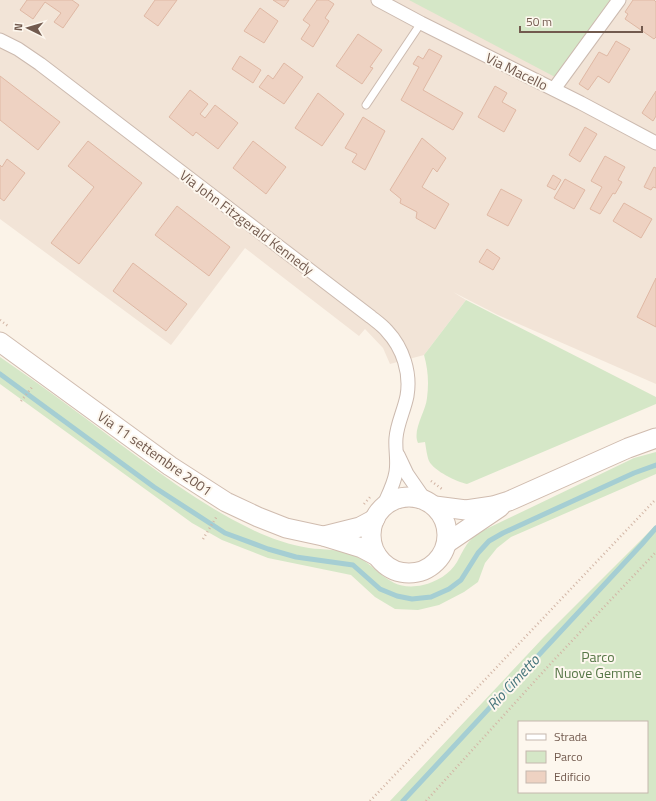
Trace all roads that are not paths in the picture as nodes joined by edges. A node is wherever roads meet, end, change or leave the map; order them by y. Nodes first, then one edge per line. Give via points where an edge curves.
1 (378, 0) edge
2 (619, 0) edge
3 (421, 23) junction
4 (0, 40) edge
5 (554, 89) junction
6 (366, 105) dead end
7 (656, 143) edge
8 (6, 335) edge
9 (656, 438) edge
10 (397, 453) junction
11 (435, 500) junction
12 (509, 501) junction
13 (373, 507) junction
14 (323, 536) junction
15 (447, 543) junction
16 (377, 556) junction

1 - 3 street, Via Macello
2 - 5 street
3 - 5 street, Via Macello
3 - 6 lane
4 - 10 street, Via John Fitzgerald Kennedy via 40,64 388,331 404,360 408,381 407,396 396,439
5 - 7 street, Via Macello
8 - 14 main road, Via 11 settembre 2001 via 170,466 226,502 286,528
9 - 12 main road, Via 11 settembre 2001
10 - 11 street, Via John Fitzgerald Kennedy via 407,474
10 - 13 street, Via John Fitzgerald Kennedy via 392,486
11 - 12 main road, Via 11 settembre 2001 via 466,510
11 - 13 main road, Via 11 settembre 2001 via 402,498
11 - 15 main road via 446,523
12 - 15 main road, Via 11 settembre 2001
13 - 14 main road, Via 11 settembre 2001 via 360,527
13 - 16 main road via 371,532
14 - 16 main road, Via 11 settembre 2001 via 362,548
15 - 16 main road, Via 11 settembre 2001 via 436,562 416,573 394,571

